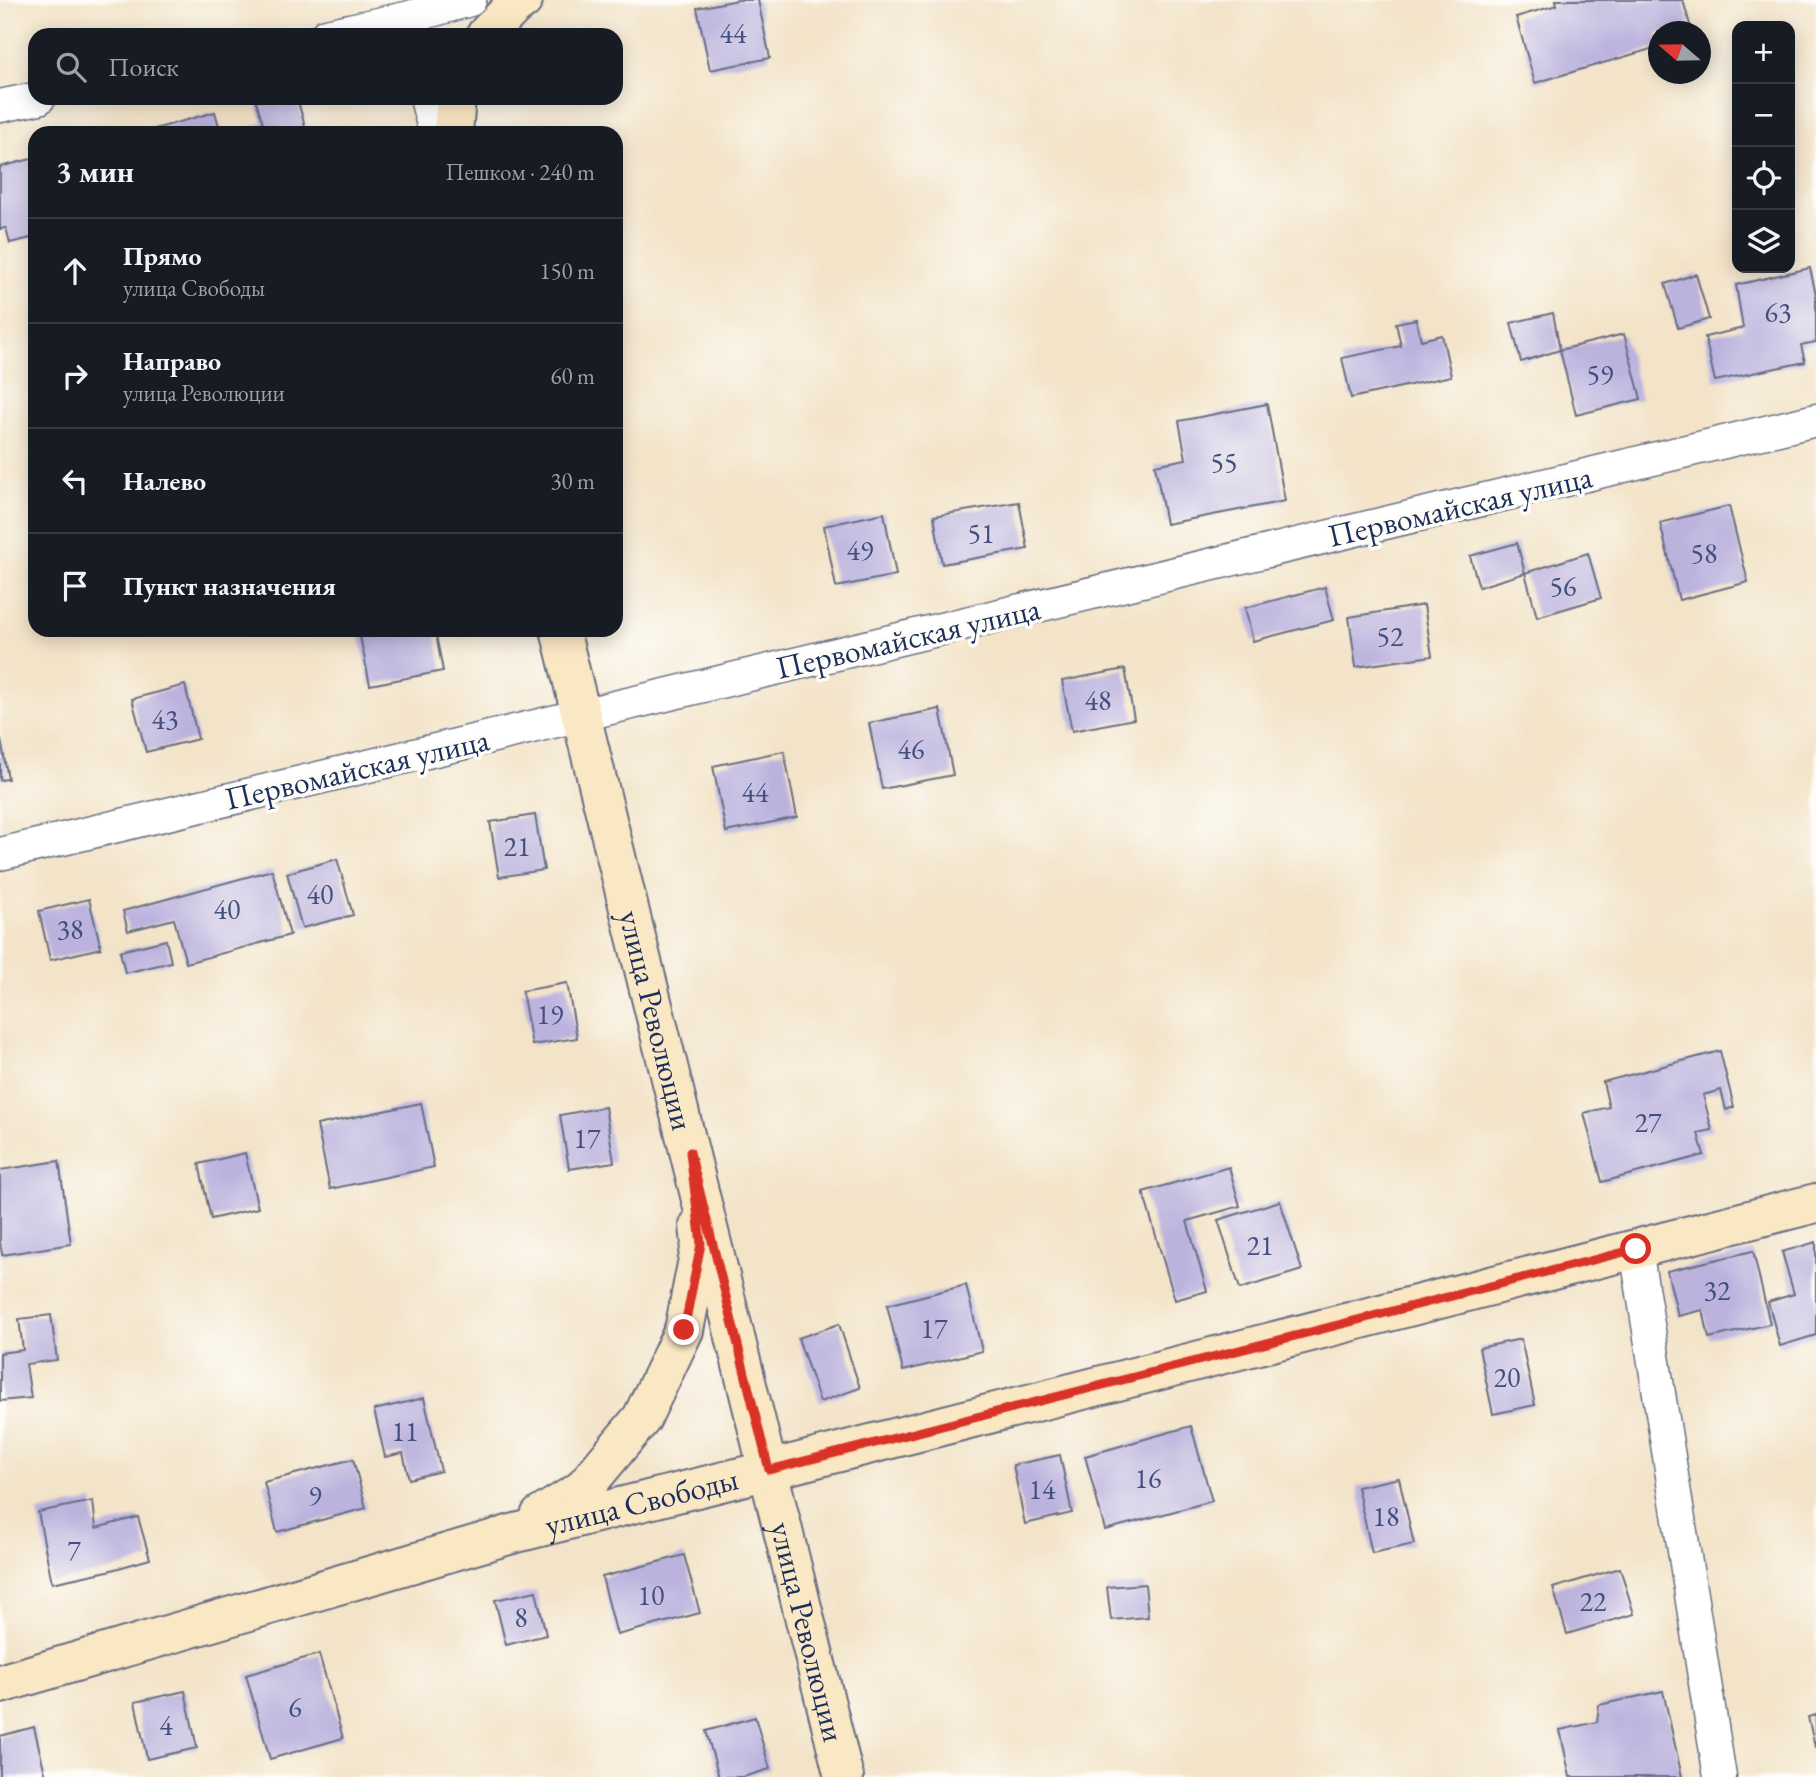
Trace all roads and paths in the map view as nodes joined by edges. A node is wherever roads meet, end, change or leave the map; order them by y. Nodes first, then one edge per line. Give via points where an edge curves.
1 (470, 0) edge
2 (523, 0) edge
3 (406, 18) edge
4 (359, 28) edge
5 (493, 28) edge
6 (28, 100) edge
7 (428, 105) edge
8 (455, 105) edge
9 (0, 106) edge
10 (433, 126) edge
11 (454, 126) edge
12 (1816, 421) edge
13 (562, 637) edge
14 (582, 716) junction
15 (0, 854) edge
16 (690, 1152) junction
17 (1816, 1203) edge
18 (1636, 1249) junction
19 (769, 1470) junction
20 (512, 1534) junction
21 (0, 1684) edge
22 (844, 1777) edge
23 (1720, 1777) edge

1 - 3 street
2 - 5 main road
3 - 4 street
6 - 9 street
7 - 10 street
8 - 11 main road
12 - 14 street, Первомайская улица
13 - 14 main road, улица Революции
14 - 15 street, Первомайская улица
14 - 16 main road, улица Революции
16 - 19 main road, улица Революции
16 - 20 main road via 701,1244 684,1330 642,1418 582,1490
17 - 18 main road, улица Свободы
18 - 19 main road, улица Свободы
18 - 23 street
19 - 20 main road, улица Свободы
19 - 22 main road, улица Революции
20 - 21 main road, улица Свободы

